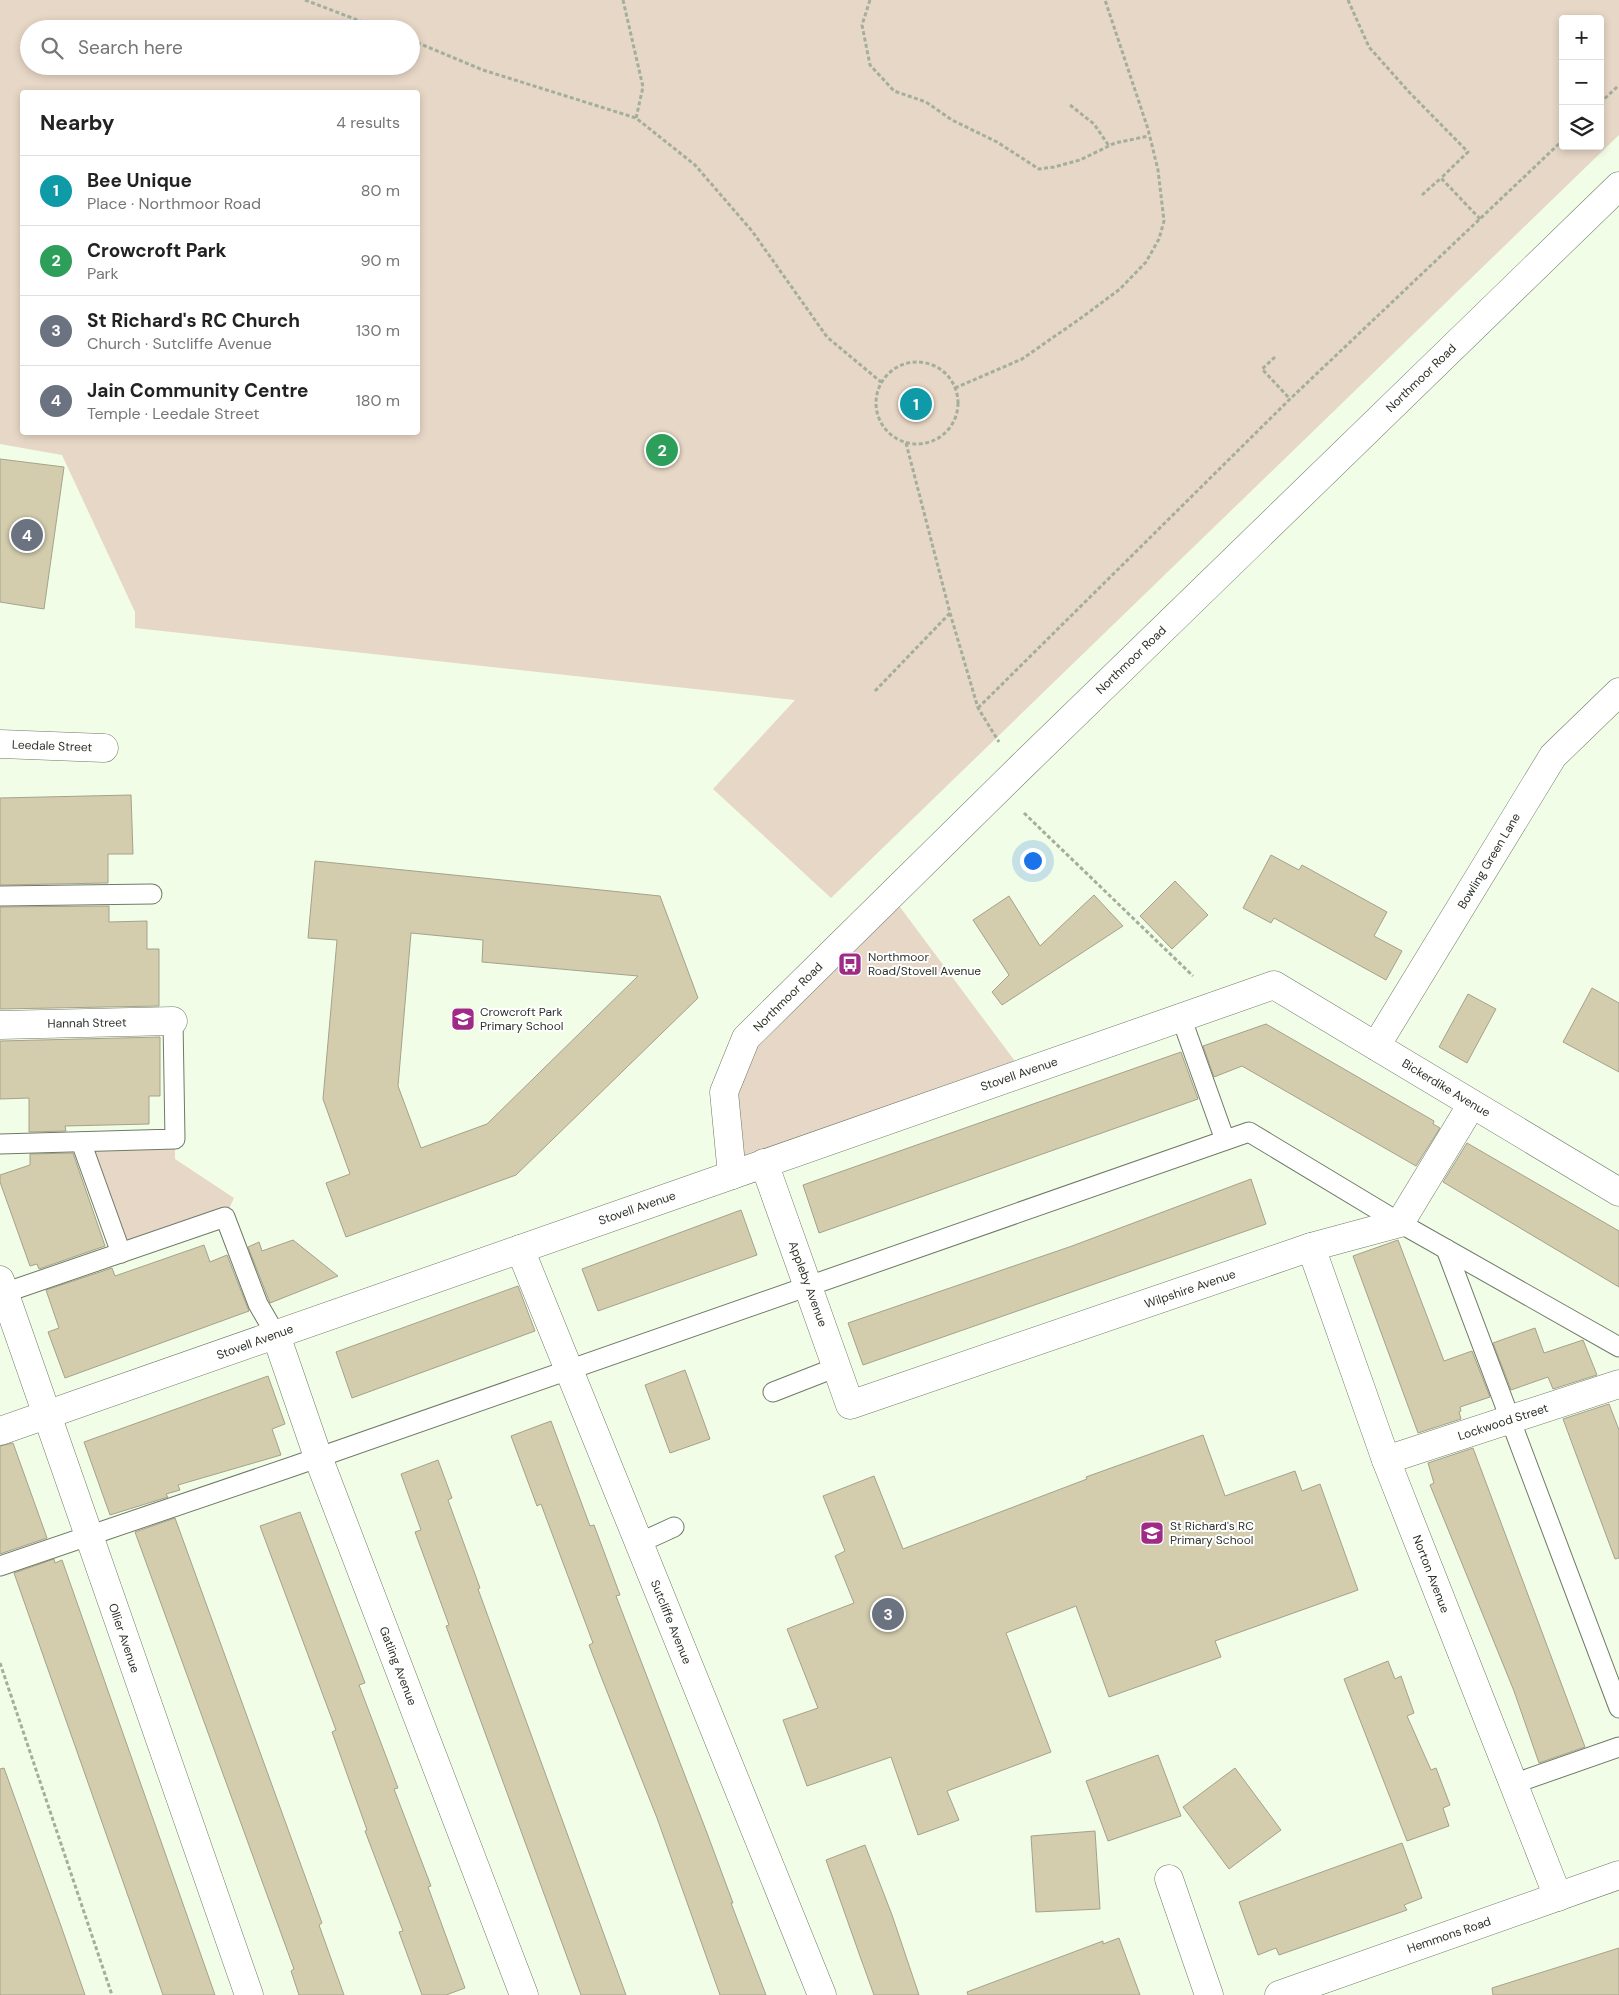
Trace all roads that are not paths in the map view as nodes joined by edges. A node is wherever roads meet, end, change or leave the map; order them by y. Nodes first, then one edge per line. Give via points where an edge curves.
1 (1619, 186) edge
2 (1619, 692) edge
3 (0, 744) edge
4 (104, 748) dead end
5 (152, 894) dead end
6 (0, 896) edge
7 (1274, 985) joint
8 (1181, 1017) junction
9 (174, 1021) joint
10 (0, 1024) edge
11 (1376, 1046) junction
12 (1472, 1104) junction
13 (1225, 1140) junction
14 (81, 1142) junction
15 (0, 1144) edge
16 (764, 1163) junction
17 (732, 1175) junction
18 (1619, 1192) edge
19 (1400, 1223) junction
20 (1311, 1248) junction
21 (1446, 1248) junction
22 (520, 1249) junction
23 (121, 1253) junction
24 (808, 1286) junction
25 (3, 1297) edge
26 (276, 1335) junction
27 (1619, 1348) edge
28 (838, 1367) junction
29 (570, 1368) junction
30 (1619, 1384) edge
31 (773, 1392) dead end
32 (850, 1405) joint
33 (47, 1415) junction
34 (1511, 1419) junction
35 (0, 1431) edge
36 (318, 1457) junction
37 (1386, 1460) junction
38 (674, 1527) dead end
39 (89, 1536) junction
40 (639, 1543) junction
41 (0, 1566) edge
42 (1619, 1708) edge
43 (1619, 1747) edge
44 (1513, 1784) junction
45 (1619, 1875) edge
46 (1169, 1879) dead end
47 (1558, 1897) junction
48 (249, 1995) edge
49 (524, 1995) edge
50 (822, 1995) edge
51 (1209, 1995) edge
52 (1278, 1995) edge

1 - 17 street, Northmoor Road via 746,1038 724,1092
2 - 11 street, Bowling Green Lane via 1553,756
3 - 4 street, Leedale Street
5 - 6 lane
7 - 8 street, Stovell Avenue
7 - 11 street, Bickerdike Avenue
8 - 13 lane
8 - 16 street, Stovell Avenue
9 - 10 street, Hannah Street
9 - 14 lane via 175,1139
11 - 12 street, Bickerdike Avenue
12 - 18 street, Bickerdike Avenue
12 - 19 street
13 - 19 lane via 1250,1132
13 - 24 lane
14 - 15 lane
14 - 23 lane
16 - 17 street, Stovell Avenue
16 - 24 street, Appleby Avenue
17 - 22 street, Stovell Avenue
19 - 20 street, Wilpshire Avenue
19 - 21 lane
20 - 32 street, Wilpshire Avenue
20 - 37 street, Norton Avenue
21 - 27 lane
21 - 34 lane
22 - 26 street, Stovell Avenue
22 - 29 street, Sutcliffe Avenue
23 - 25 lane
23 - 26 lane via 225,1217 258,1304
24 - 28 street, Appleby Avenue
24 - 29 lane
25 - 33 street, Ollier Avenue
26 - 33 street, Stovell Avenue
26 - 36 street, Gatling Avenue
28 - 31 lane
28 - 32 street, Appleby Avenue
29 - 36 lane
29 - 40 street, Sutcliffe Avenue
30 - 34 street, Lockwood Street
33 - 35 street, Stovell Avenue
33 - 39 street, Ollier Avenue
34 - 37 street, Lockwood Street
34 - 42 lane
36 - 39 lane
36 - 49 street, Gatling Avenue
37 - 44 street, Norton Avenue
38 - 40 lane
39 - 41 lane
39 - 48 street, Ollier Avenue
40 - 50 street, Sutcliffe Avenue
43 - 44 lane
44 - 47 street, Norton Avenue
45 - 47 street, Hemmons Road
46 - 51 street
47 - 52 street, Hemmons Road

